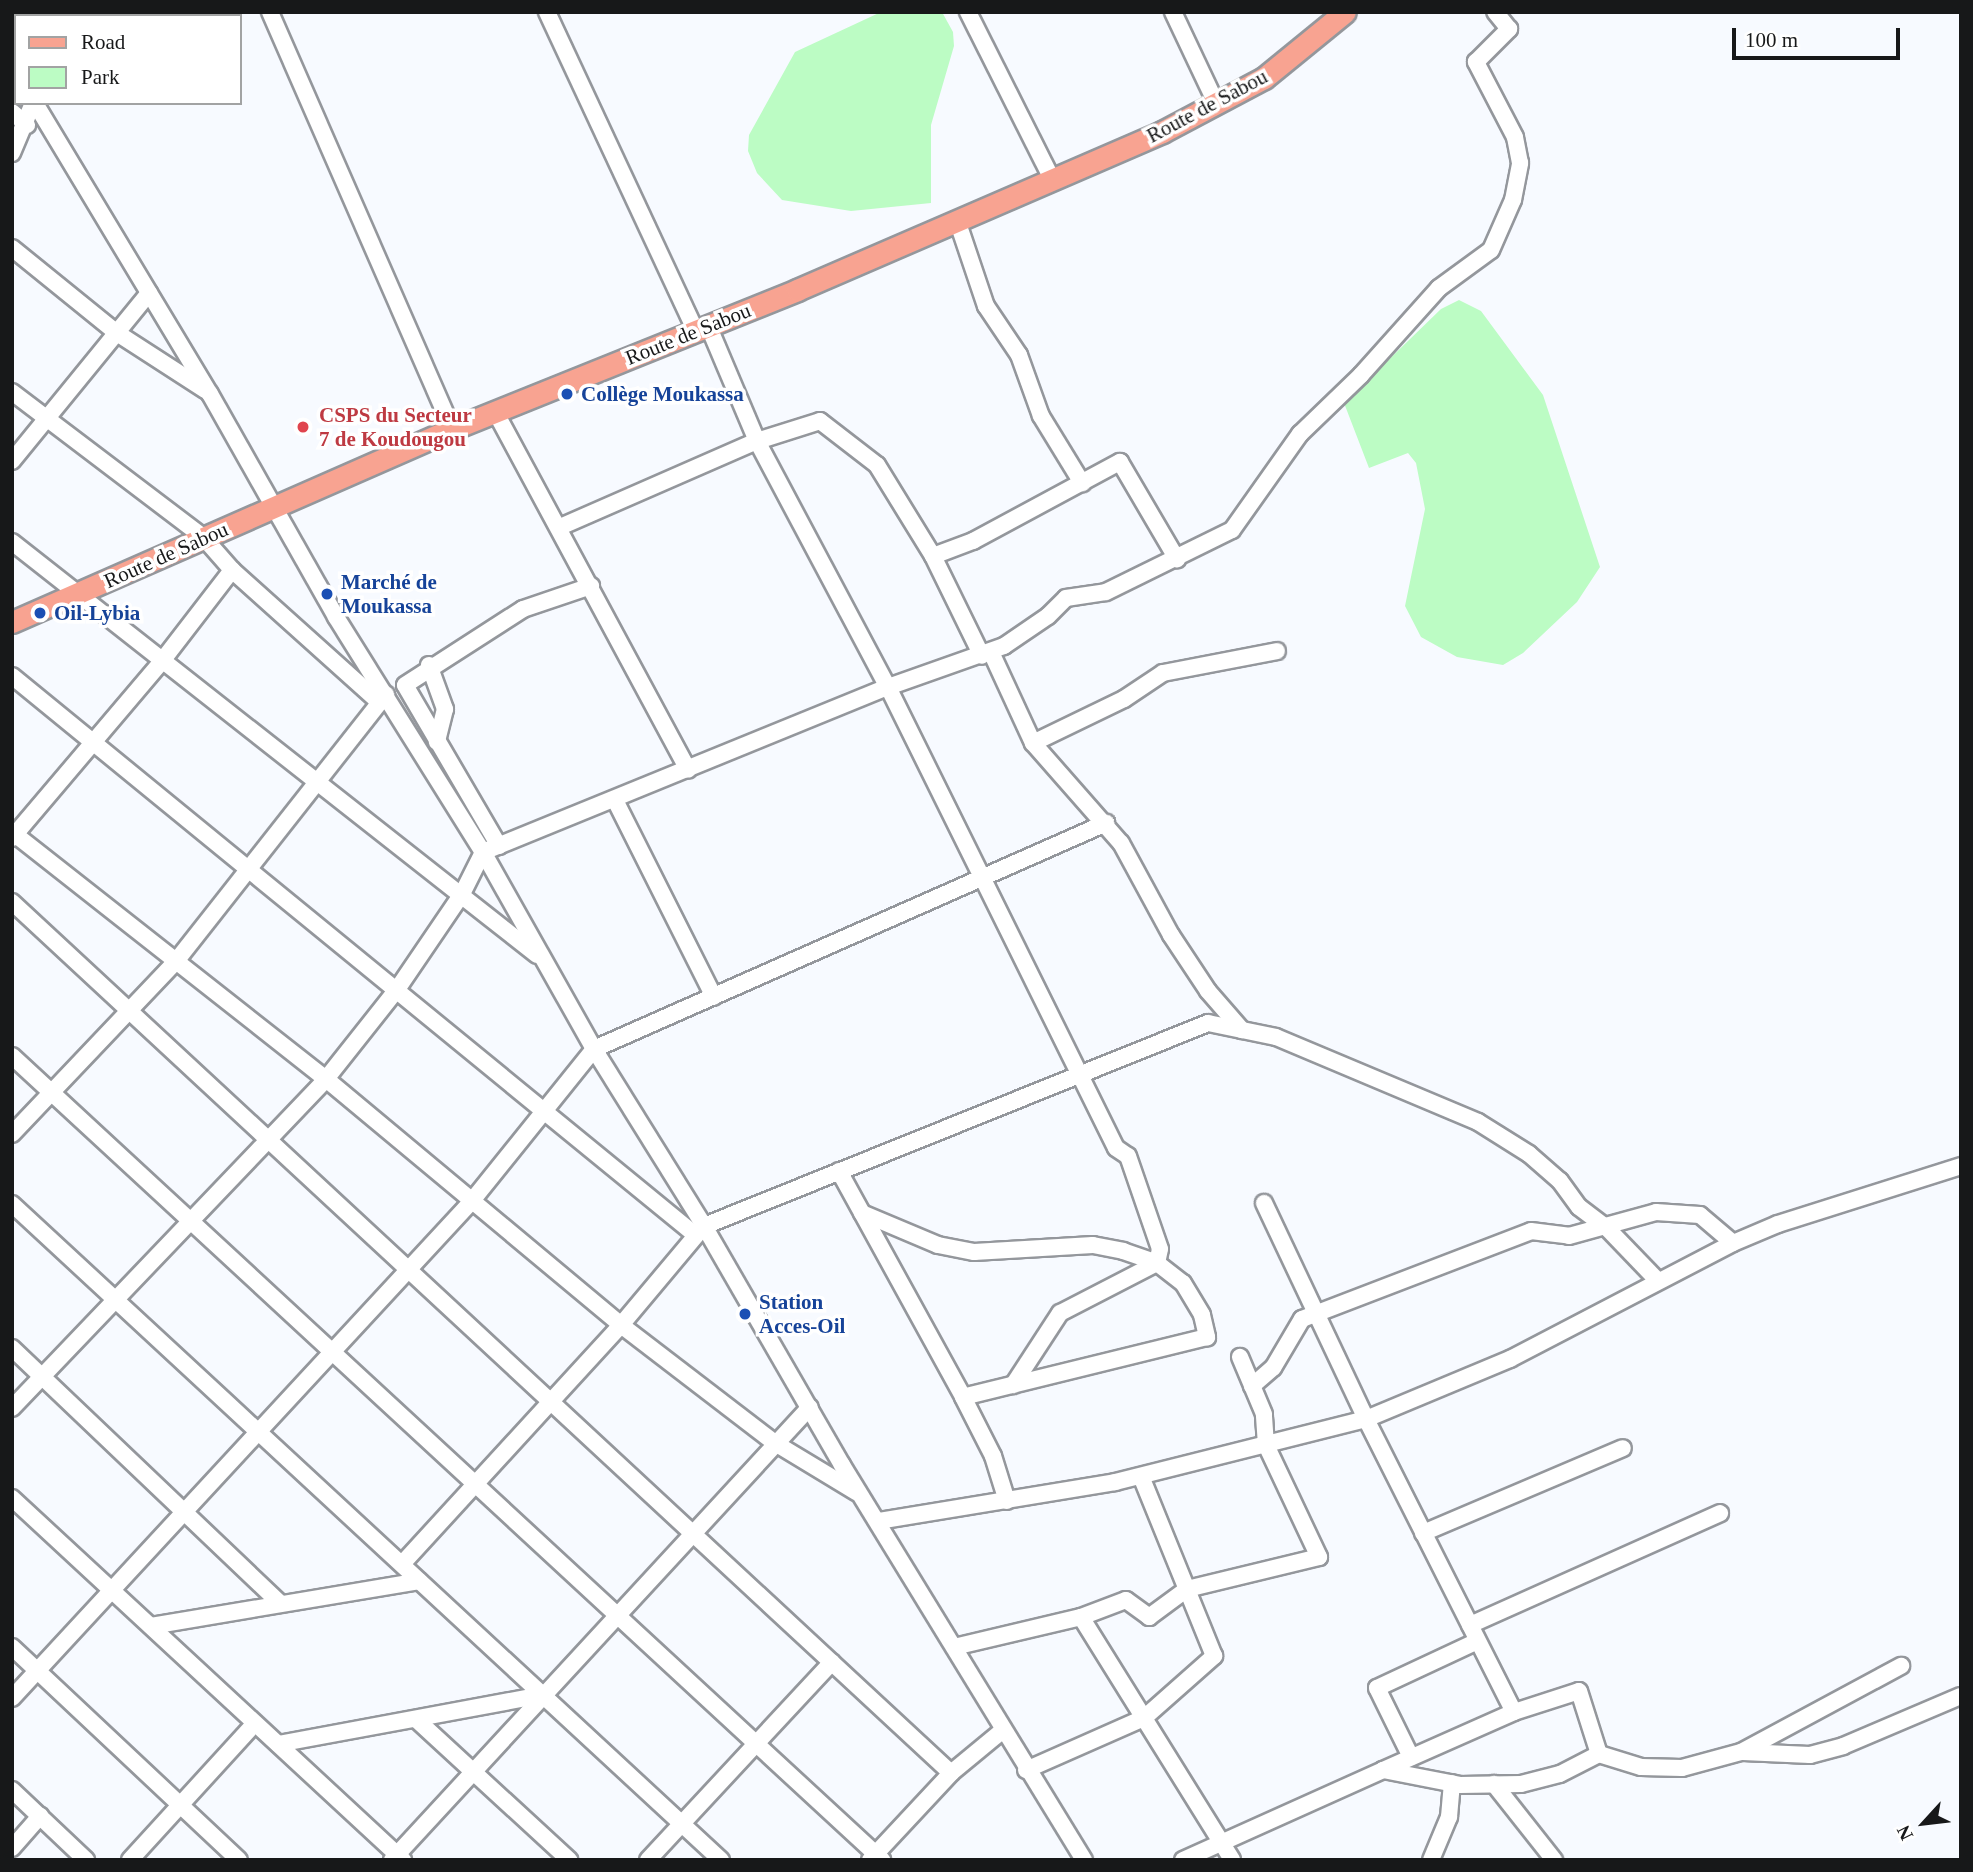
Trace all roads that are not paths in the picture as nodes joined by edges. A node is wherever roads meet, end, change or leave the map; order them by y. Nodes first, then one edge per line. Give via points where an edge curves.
1 (270, 12) edge
2 (547, 12) edge
3 (968, 12) edge
4 (1173, 12) edge
5 (1345, 12) edge
6 (1495, 12) edge
7 (33, 105) edge
8 (35, 105) edge
9 (1217, 105) junction
10 (12, 112) edge
11 (27, 125) junction
12 (12, 153) edge
13 (1053, 181) junction
14 (957, 220) junction
15 (12, 248) edge
16 (149, 293) junction
17 (702, 328) junction
18 (117, 333) junction
19 (12, 392) edge
20 (210, 394) junction
21 (496, 413) junction
22 (46, 419) junction
23 (452, 429) junction
24 (757, 441) junction
25 (12, 461) edge
26 (1082, 483) junction
27 (274, 509) junction
28 (560, 527) junction
29 (204, 538) junction
30 (12, 542) edge
31 (933, 556) junction
32 (1177, 559) junction
33 (232, 570) junction
34 (591, 586) junction
35 (76, 594) junction
36 (12, 622) edge
37 (1277, 651) dead end
38 (986, 654) junction
39 (162, 661) junction
40 (429, 666) junction
41 (12, 676) edge
42 (888, 687) junction
43 (382, 697) junction
44 (93, 742) junction
45 (437, 742) junction
46 (1033, 743) junction
47 (688, 770) junction
48 (315, 781) junction
49 (615, 800) junction
50 (1107, 823) junction
51 (13, 835) edge
52 (499, 846) junction
53 (483, 852) junction
54 (248, 867) junction
55 (983, 880) junction
56 (462, 894) junction
57 (12, 902) edge
58 (177, 960) junction
59 (545, 961) junction
60 (398, 988) junction
61 (714, 997) junction
62 (130, 1011) junction
63 (1241, 1030) junction
64 (594, 1049) junction
65 (12, 1056) edge
66 (1080, 1074) junction
67 (327, 1079) junction
68 (52, 1093) junction
69 (546, 1109) junction
70 (12, 1134) edge
71 (269, 1140) junction
72 (1961, 1166) edge
73 (839, 1171) junction
74 (471, 1202) junction
75 (1264, 1203) dead end
76 (12, 1204) edge
77 (862, 1213) junction
78 (191, 1221) junction
79 (1607, 1228) junction
80 (698, 1230) junction
81 (1733, 1243) junction
82 (1157, 1263) junction
83 (409, 1269) junction
84 (1657, 1280) junction
85 (116, 1300) junction
86 (1315, 1313) junction
87 (621, 1325) junction
88 (12, 1348) edge
89 (333, 1352) junction
90 (1240, 1357) dead end
91 (42, 1377) junction
92 (1013, 1385) junction
93 (1252, 1386) junction
94 (963, 1397) junction
95 (551, 1401) junction
96 (810, 1407) junction
97 (12, 1408) edge
98 (1366, 1419) junction
99 (259, 1432) junction
100 (775, 1443) junction
101 (1266, 1445) junction
102 (1623, 1448) dead end
103 (1141, 1476) junction
104 (476, 1484) junction
105 (862, 1495) junction
106 (12, 1498) edge
107 (1007, 1502) junction
108 (184, 1512) junction
109 (1720, 1513) dead end
110 (878, 1521) junction
111 (692, 1532) junction
112 (1423, 1533) junction
113 (402, 1564) junction
114 (419, 1581) junction
115 (1187, 1589) junction
116 (112, 1590) junction
117 (281, 1604) junction
118 (617, 1615) junction
119 (1081, 1617) junction
120 (1470, 1625) junction
121 (151, 1626) junction
122 (1478, 1641) junction
123 (12, 1647) edge
124 (954, 1647) junction
125 (832, 1662) junction
126 (1901, 1666) dead end
127 (38, 1671) junction
128 (543, 1695) junction
129 (1961, 1696) edge
130 (12, 1699) edge
131 (1514, 1712) junction
132 (1144, 1718) junction
133 (417, 1720) junction
134 (255, 1723) junction
135 (1002, 1731) junction
136 (278, 1744) junction
137 (757, 1744) junction
138 (1741, 1752) junction
139 (1600, 1754) junction
140 (1412, 1758) junction
141 (1026, 1770) junction
142 (1383, 1770) junction
143 (473, 1772) junction
144 (951, 1773) junction
145 (1452, 1783) junction
146 (1494, 1784) junction
147 (12, 1790) edge
148 (180, 1804) junction
149 (40, 1816) junction
150 (682, 1824) junction
151 (1223, 1844) junction
152 (12, 1849) edge
153 (398, 1858) edge
154 (876, 1858) edge
155 (86, 1860) edge
156 (130, 1860) edge
157 (239, 1860) edge
158 (569, 1860) edge
159 (648, 1860) edge
160 (720, 1860) edge
161 (1084, 1860) edge
162 (1183, 1860) edge
163 (1232, 1860) edge
164 (1431, 1860) edge
165 (1555, 1860) edge

1 - 23 street
2 - 17 street
3 - 13 street
4 - 9 street
5 - 9 main road, Route de Sabou via 1264,78
6 - 32 street via 1509,29 1476,62 1515,137 1520,163 1513,200 1491,250 1440,288 1362,375 1300,434 1232,530
7 - 11 street
8 - 16 street
9 - 13 main road, Route de Sabou
10 - 11 street
11 - 12 street
13 - 14 main road, Route de Sabou
14 - 17 main road, Route de Sabou
14 - 26 street via 986,306 1019,355 1041,416
15 - 18 street
16 - 18 street
16 - 20 street
17 - 21 main road, Route de Sabou
17 - 24 street
18 - 20 street
18 - 22 street
19 - 22 street
20 - 27 street
21 - 23 main road, Route de Sabou
21 - 28 street
22 - 25 street
22 - 29 street
23 - 27 main road, Route de Sabou
24 - 28 street
24 - 31 street via 820,421 877,466
24 - 42 street
26 - 31 street via 973,541
26 - 32 street via 1120,462
27 - 29 main road, Route de Sabou
27 - 43 street
28 - 34 street
29 - 33 street
29 - 35 main road, Route de Sabou
30 - 35 street
31 - 38 street
32 - 38 street via 1106,592 1066,598 1027,632
33 - 39 street
33 - 43 street
34 - 40 street via 523,609
34 - 47 street
35 - 36 main road, Route de Sabou
35 - 39 street
37 - 46 street via 1163,673 1124,699
38 - 42 street
38 - 46 street
39 - 44 street
39 - 48 street
40 - 45 street via 445,709
40 - 45 street via 405,685
41 - 44 street
42 - 47 street
42 - 55 street
43 - 48 street
43 - 53 street
44 - 51 street
44 - 54 street
45 - 52 street
46 - 50 street
47 - 49 street
48 - 54 street
48 - 56 street
49 - 52 street
49 - 61 street
50 - 55 street
50 - 63 street via 1208,990
51 - 58 street
52 - 53 street
53 - 56 street
53 - 59 street
54 - 58 street
54 - 60 street
55 - 61 street
55 - 66 street
56 - 59 street
56 - 60 street
57 - 62 street
58 - 62 street
58 - 67 street
59 - 64 street
60 - 67 street
60 - 69 street
61 - 64 street
62 - 68 street
62 - 71 street
63 - 66 street via 1208,1023
63 - 79 street via 1276,1037 1478,1122 1529,1154 1560,1181 1579,1207
64 - 69 street
64 - 80 street
65 - 68 street
66 - 73 street
66 - 82 street via 1116,1148 1128,1156 1135,1173 1160,1249
67 - 71 street
67 - 74 street
68 - 70 street
68 - 78 street
69 - 74 street
69 - 80 street
71 - 78 street
71 - 83 street
72 - 81 street via 1778,1224
73 - 77 street
73 - 80 street
74 - 83 street
74 - 87 street
75 - 86 street
76 - 85 street
77 - 82 street via 939,1245 974,1252 1093,1245
77 - 94 street
78 - 85 street
78 - 89 street
79 - 81 street via 1656,1212 1700,1215
79 - 84 street
79 - 86 street via 1569,1236 1531,1231
80 - 87 street
80 - 96 street
81 - 84 street
82 - 92 street via 1060,1313
82 - 92 street via 1183,1283 1202,1315 1207,1337
83 - 89 street
83 - 95 street
84 - 98 street via 1510,1359
85 - 91 street
85 - 99 street
86 - 93 street via 1302,1320 1273,1368
86 - 98 street
87 - 95 street
87 - 100 street
88 - 91 street
89 - 99 street
89 - 104 street
90 - 93 street
91 - 97 street
91 - 108 street
92 - 94 street
93 - 101 street via 1264,1413
94 - 107 street via 992,1456
95 - 104 street
95 - 111 street
96 - 100 street
96 - 105 street
98 - 101 street
98 - 112 street
99 - 108 street
99 - 113 street
100 - 105 street
100 - 111 street
101 - 103 street
101 - 115 street via 1319,1558
102 - 112 street
103 - 107 street
103 - 115 street
104 - 113 street
104 - 118 street
105 - 110 street
106 - 116 street
107 - 110 street
108 - 116 street
108 - 117 street
109 - 120 street
110 - 124 street
111 - 118 street
111 - 125 street
112 - 120 street
113 - 114 street
114 - 117 street
114 - 128 street
115 - 119 street via 1149,1617 1126,1600
115 - 132 street via 1214,1656
116 - 121 street
116 - 127 street
117 - 121 street
118 - 128 street
118 - 137 street
119 - 124 street
119 - 132 street
120 - 122 street
121 - 134 street
122 - 131 street
122 - 140 street via 1377,1688
123 - 127 street
124 - 135 street
125 - 137 street
125 - 144 street
126 - 138 street
127 - 130 street
127 - 148 street
128 - 133 street
128 - 143 street
128 - 150 street
129 - 138 street via 1821,1752
131 - 139 street via 1579,1691
131 - 140 street
132 - 141 street
132 - 151 street
133 - 136 street
133 - 143 street
134 - 136 street
134 - 148 street
135 - 141 street
135 - 144 street
136 - 153 street
137 - 150 street
137 - 154 street
138 - 139 street via 1682,1768 1641,1767
139 - 146 street via 1560,1774
140 - 142 street
141 - 161 street
142 - 145 street
142 - 151 street
143 - 153 street
143 - 158 street
144 - 154 street
145 - 146 street
145 - 164 street via 1449,1817
146 - 165 street
147 - 149 street
148 - 156 street
148 - 157 street
149 - 152 street
149 - 155 street
150 - 159 street
150 - 160 street
151 - 162 street
151 - 163 street

